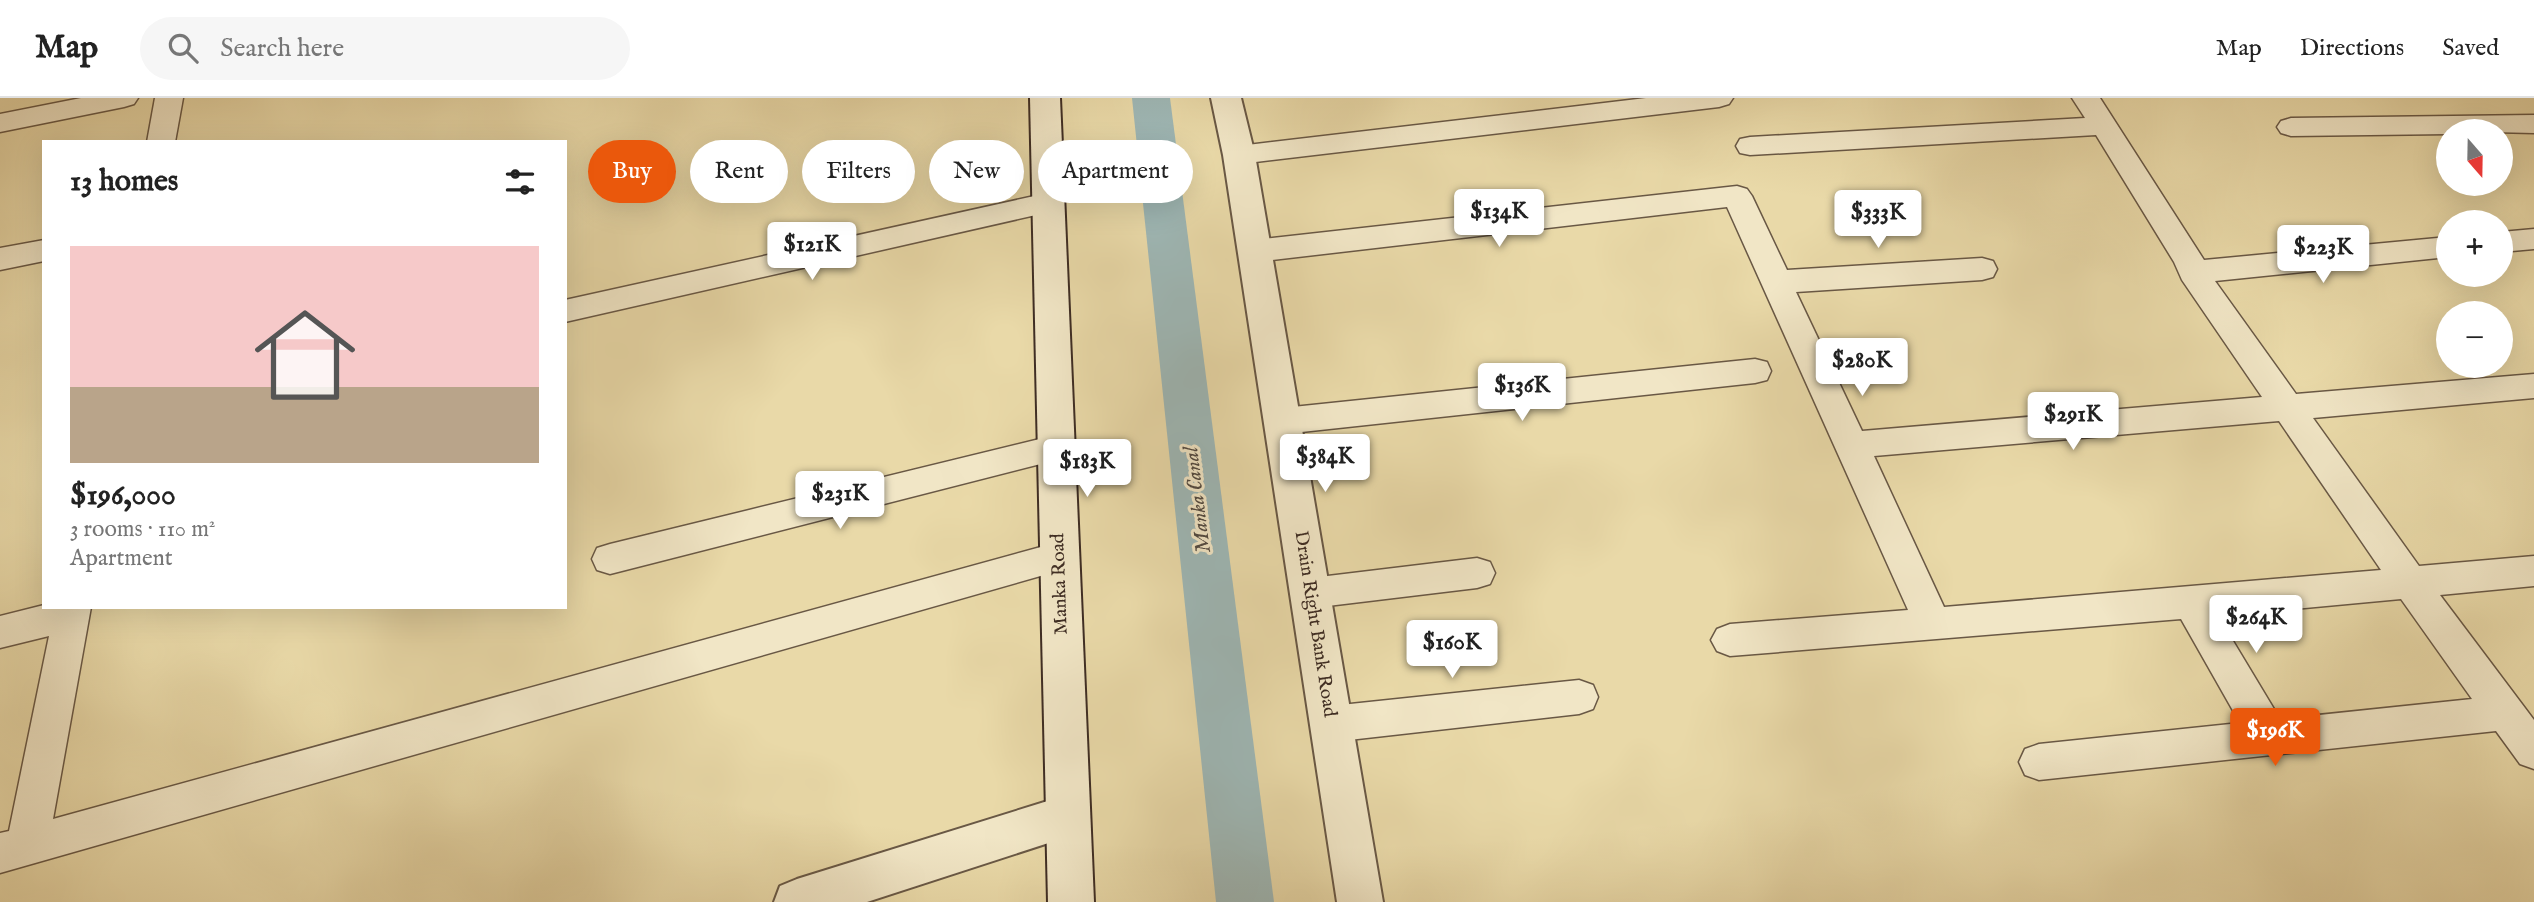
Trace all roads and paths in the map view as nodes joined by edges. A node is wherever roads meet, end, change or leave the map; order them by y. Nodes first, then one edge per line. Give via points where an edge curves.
1 (124, 98) edge
2 (169, 98) edge
3 (1045, 98) edge
4 (1226, 98) edge
5 (1718, 98) edge
6 (2510, 98) edge
7 (2095, 112) edge
8 (0, 123) edge
9 (2534, 123) edge
10 (2291, 127) dead end
11 (161, 140) edge
12 (1046, 140) edge
13 (1750, 146) dead end
14 (1239, 155) junction
15 (1048, 203) joint
16 (2534, 239) edge
17 (2513, 241) edge
18 (2436, 248) edge
19 (42, 250) edge
20 (1255, 251) junction
21 (0, 259) edge
22 (1982, 269) dead end
23 (2193, 272) junction
24 (1777, 282) junction
25 (567, 311) edge
26 (1755, 371) dead end
27 (2534, 386) edge
28 (2289, 406) junction
29 (1283, 421) junction
30 (1853, 445) junction
31 (1056, 448) junction
32 (1059, 557) junction
33 (610, 559) dead end
34 (2534, 571) edge
35 (1477, 573) dead end
36 (2412, 584) junction
37 (1311, 593) junction
38 (2191, 603) junction
39 (73, 611) edge
40 (1934, 625) junction
41 (0, 632) edge
42 (1730, 640) dead end
43 (1579, 697) dead end
44 (2505, 713) junction
45 (1331, 724) junction
46 (2270, 738) junction
47 (2534, 751) edge
48 (2039, 762) dead end
49 (1067, 816) junction
50 (13, 849) edge
51 (797, 902) edge
52 (1071, 902) edge
53 (1360, 902) edge

1 - 8 street
2 - 11 street
3 - 12 street, Manka Road
4 - 14 street, Drain Right Bank Road
5 - 14 street
6 - 9 street
7 - 13 street
7 - 23 street
9 - 10 street
14 - 20 street, Drain Right Bank Road
15 - 25 street
15 - 31 street, Manka Road
16 - 17 street
18 - 23 street
19 - 21 street
20 - 24 street via 1737,195
20 - 29 street, Drain Right Bank Road
22 - 24 street
23 - 28 street
24 - 30 street
26 - 29 street
27 - 28 street
28 - 30 street
28 - 36 street
29 - 37 street, Drain Right Bank Road
30 - 40 street
31 - 32 street, Manka Road
31 - 33 street
32 - 49 street, Manka Road
32 - 50 street
34 - 36 street
35 - 37 street
36 - 38 street
36 - 44 street
37 - 45 street, Drain Right Bank Road
38 - 40 street
38 - 46 street
39 - 41 street
39 - 50 street
40 - 42 street
43 - 45 street
44 - 46 street
44 - 47 street
45 - 53 street, Drain Right Bank Road
46 - 48 street
49 - 51 street
49 - 52 street, Manka Road

